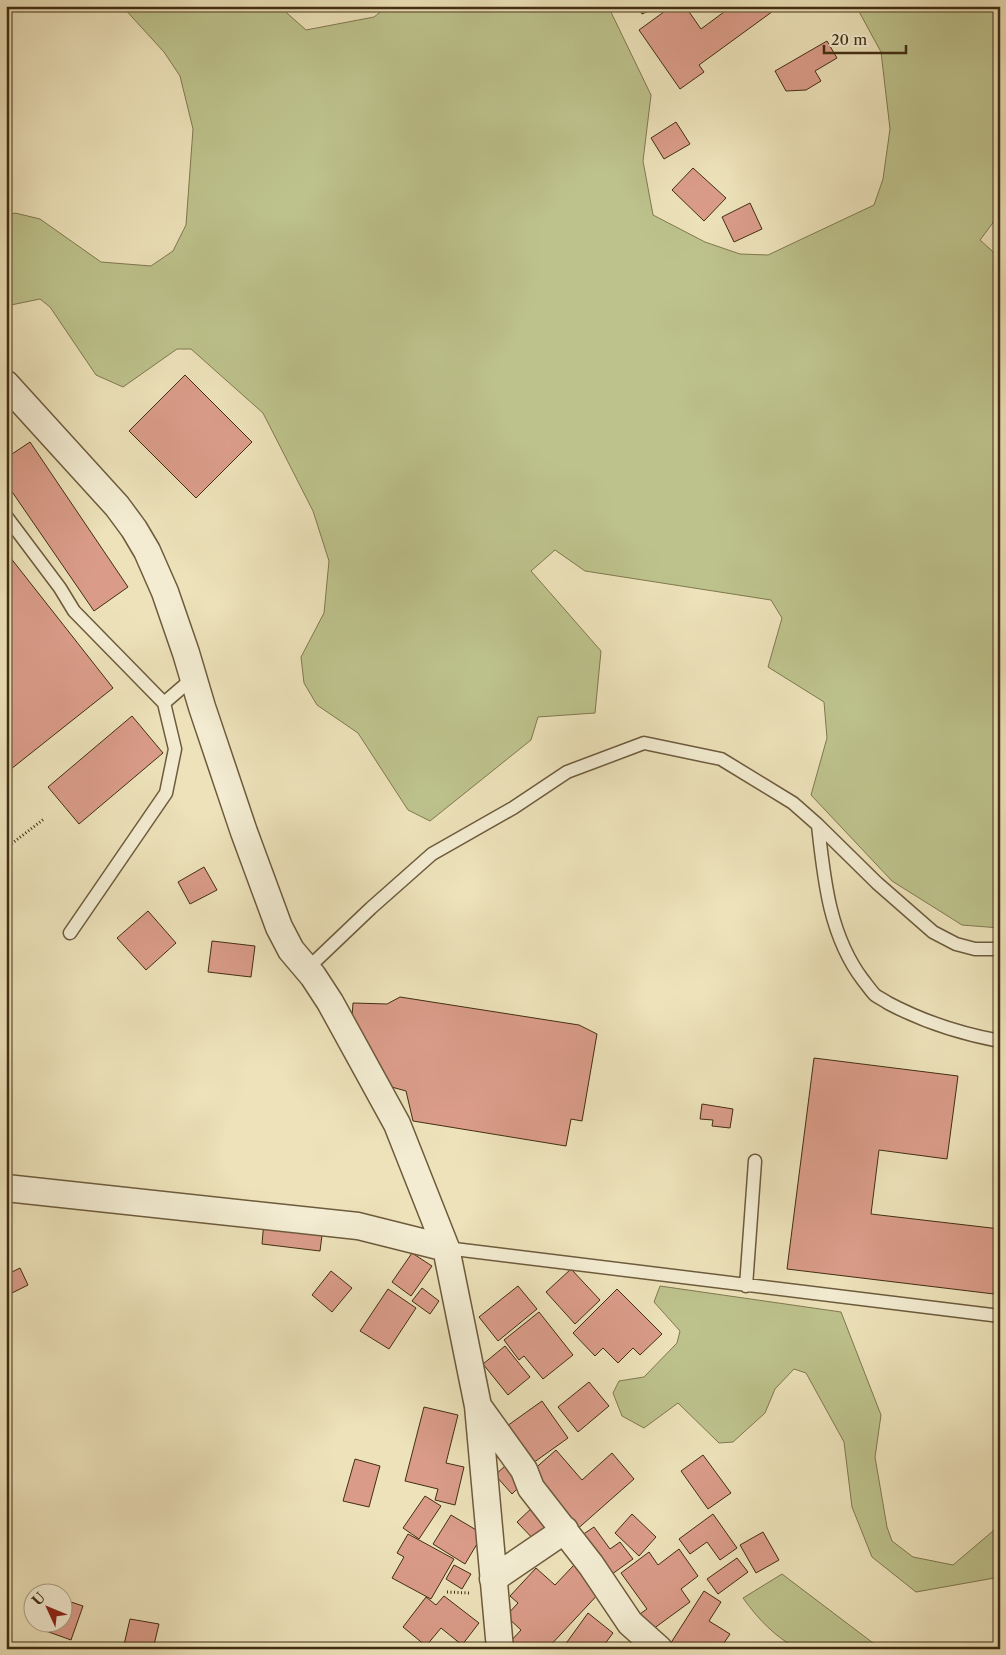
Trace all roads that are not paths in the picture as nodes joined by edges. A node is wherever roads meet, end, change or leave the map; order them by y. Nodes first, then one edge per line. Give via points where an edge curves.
1 (6, 384) edge
2 (6, 516) edge
3 (193, 678) junction
4 (164, 703) junction
5 (818, 825) junction
6 (70, 933) dead end
7 (1000, 949) edge
8 (307, 969) junction
9 (1000, 1041) edge
10 (755, 1161) dead end
11 (6, 1188) edge
12 (446, 1248) junction
13 (746, 1286) junction
14 (1000, 1316) edge
15 (478, 1406) junction
16 (564, 1530) junction
17 (493, 1579) junction
18 (500, 1649) edge
19 (659, 1649) edge

1 - 3 street via 134,529 166,592
2 - 4 lane via 74,612
3 - 4 lane
3 - 8 street via 279,927 291,950
4 - 6 lane via 175,749 166,793
5 - 7 lane via 933,932 975,949
5 - 8 lane via 793,803 721,760 644,743 567,772 513,808 432,854
5 - 9 lane via 830,909 840,941 853,966 875,995 911,1016
8 - 12 street via 340,1019 397,1124
10 - 13 lane
11 - 12 street via 358,1226
12 - 13 lane
12 - 15 street
13 - 14 lane
15 - 16 street via 524,1470 531,1488
15 - 17 street
16 - 17 street
16 - 19 street via 630,1622
17 - 18 street

